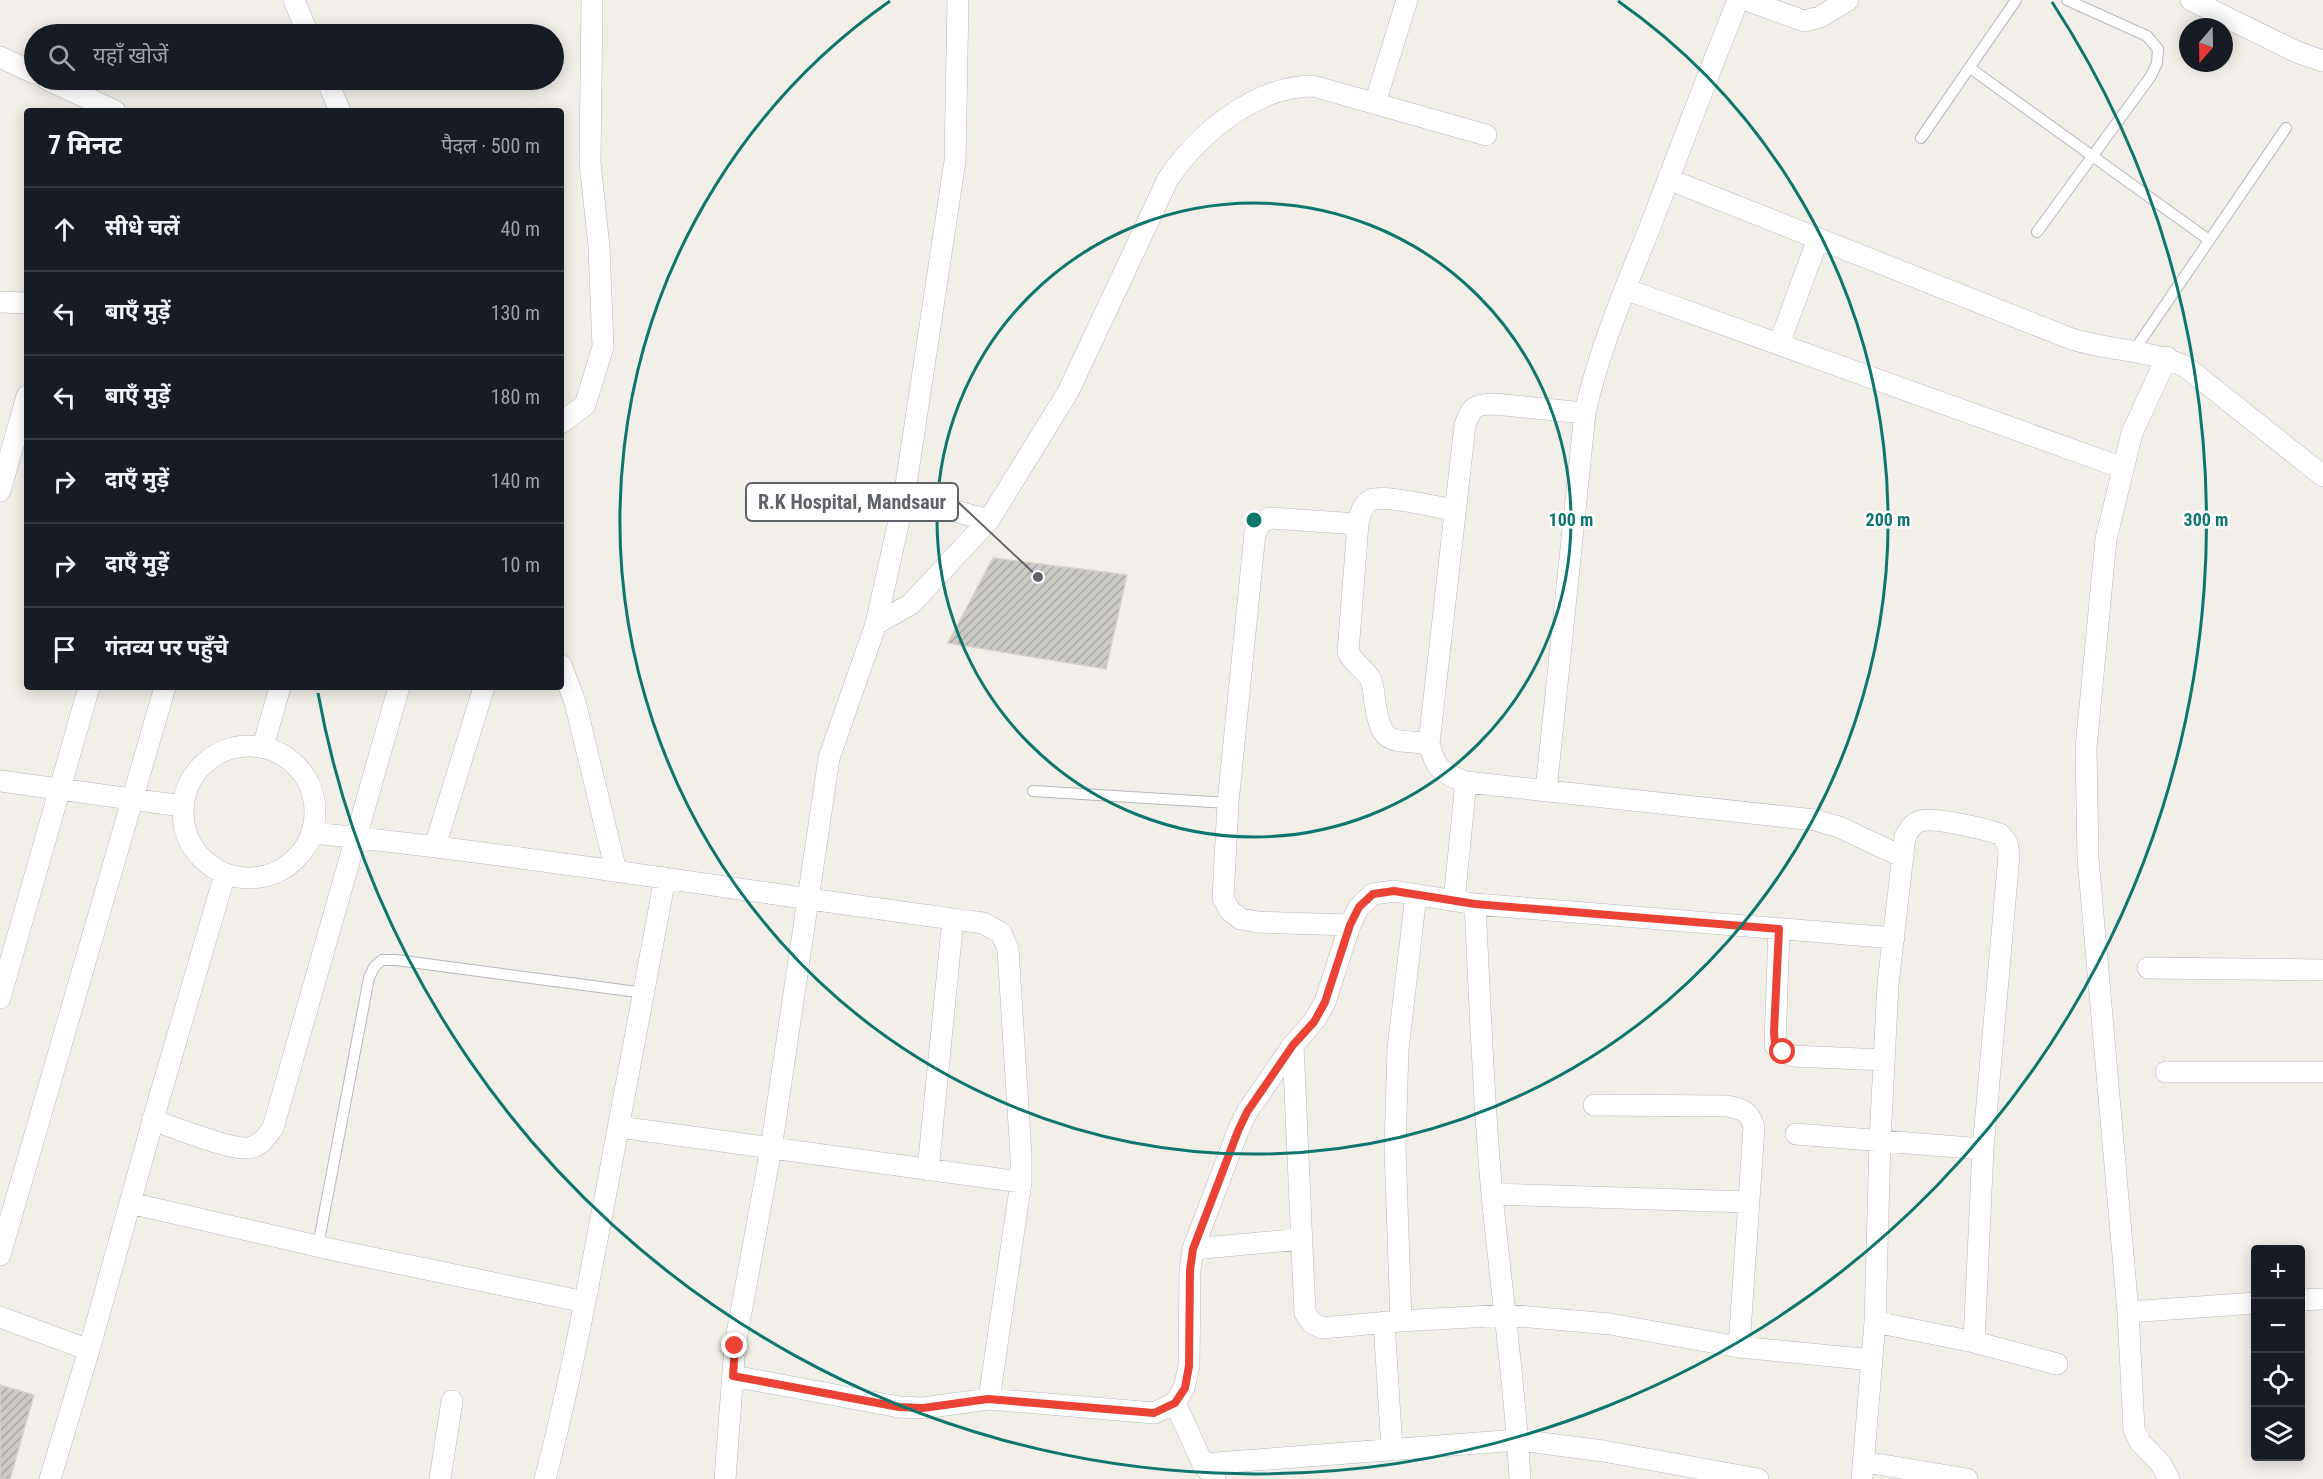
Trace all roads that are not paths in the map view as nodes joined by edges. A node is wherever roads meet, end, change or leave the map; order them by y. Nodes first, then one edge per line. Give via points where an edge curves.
1 (294, 0) edge
2 (592, 0) edge
3 (958, 0) edge
4 (1407, 0) edge
5 (1738, 0) edge
6 (1746, 0) edge
7 (1848, 0) edge
8 (2016, 0) edge
9 (2067, 0) edge
10 (2191, 0) edge
11 (304, 24) edge
12 (0, 57) edge
13 (2323, 61) edge
14 (24, 68) edge
15 (1970, 68) junction
16 (70, 90) edge
17 (331, 90) edge
18 (1375, 103) junction
19 (109, 108) edge
20 (339, 108) edge
21 (2286, 129) dead end
22 (1486, 135) dead end
23 (1921, 138) dead end
24 (2092, 156) junction
25 (1668, 179) junction
26 (2037, 232) dead end
27 (1818, 238) junction
28 (2209, 240) junction
29 (1625, 289) junction
30 (0, 302) edge
31 (24, 303) edge
32 (1779, 344) junction
33 (2133, 352) junction
34 (2167, 357) junction
35 (24, 407) edge
36 (1585, 413) junction
37 (564, 421) edge
38 (2123, 468) junction
39 (2323, 476) edge
40 (0, 491) edge
41 (904, 498) junction
42 (1455, 510) junction
43 (989, 520) junction
44 (1358, 524) junction
45 (876, 624) junction
46 (564, 673) edge
47 (88, 690) edge
48 (164, 690) edge
49 (279, 690) edge
50 (398, 690) edge
51 (483, 690) edge
52 (1429, 743) junction
53 (263, 747) junction
54 (0, 781) edge
55 (1466, 782) junction
56 (59, 789) junction
57 (1033, 791) dead end
58 (1546, 791) junction
59 (133, 798) junction
60 (1228, 803) junction
61 (182, 806) junction
62 (313, 833) junction
63 (355, 837) junction
64 (435, 846) junction
65 (1903, 857) junction
66 (616, 872) junction
67 (225, 874) junction
68 (664, 878) junction
69 (1416, 895) junction
70 (807, 900) junction
71 (1454, 901) junction
72 (1475, 904) junction
73 (953, 919) junction
74 (1350, 925) junction
75 (1779, 929) junction
76 (1894, 938) junction
77 (2148, 968) dead end
78 (2323, 970) edge
79 (645, 993) junction
80 (0, 998) edge
81 (1293, 1045) junction
82 (1884, 1060) junction
83 (2166, 1072) dead end
84 (2323, 1072) edge
85 (1594, 1106) dead end
86 (152, 1120) junction
87 (619, 1127) junction
88 (1796, 1134) dead end
89 (1880, 1142) junction
90 (771, 1149) junction
91 (1983, 1149) junction
92 (928, 1170) junction
93 (1021, 1182) junction
94 (1492, 1194) junction
95 (1749, 1202) junction
96 (130, 1203) junction
97 (1302, 1239) junction
98 (318, 1246) junction
99 (1193, 1249) junction
100 (0, 1255) edge
101 (2323, 1299) edge
102 (2305, 1300) edge
103 (585, 1302) junction
104 (2251, 1303) edge
105 (2128, 1312) junction
106 (1507, 1315) junction
107 (0, 1317) edge
108 (1392, 1321) junction
109 (1875, 1322) junction
110 (1974, 1342) junction
111 (1739, 1347) junction
112 (89, 1350) junction
113 (1872, 1360) junction
114 (2057, 1364) dead end
115 (733, 1376) junction
116 (988, 1399) junction
117 (452, 1401) dead end
118 (1175, 1403) junction
119 (1518, 1440) junction
120 (1392, 1449) junction
121 (1864, 1470) edge
122 (1209, 1471) edge
123 (50, 1479) edge
124 (440, 1479) edge
125 (545, 1479) edge
126 (725, 1479) edge
127 (1520, 1479) edge
128 (1758, 1479) edge
129 (1967, 1479) edge
130 (2169, 1479) edge

1 - 11 street
2 - 37 street via 590,162 603,347 585,405
3 - 41 street via 955,161
4 - 18 street
5 - 25 street
6 - 7 street via 1804,21 1820,18
8 - 15 lane
9 - 24 lane via 2147,36 2158,49 2151,76
10 - 13 street
12 - 14 street
15 - 23 lane
15 - 24 lane
16 - 19 street
17 - 20 street
18 - 22 street
18 - 43 street via 1313,86 1292,86 1252,101 1230,115 1180,161 1167,179 1068,392
21 - 28 lane
24 - 26 lane
24 - 28 lane
25 - 27 street
25 - 29 street
27 - 32 street
27 - 33 street via 2069,338
28 - 33 lane
29 - 32 street
29 - 36 street
30 - 31 street
32 - 38 street
33 - 34 street
34 - 38 street via 2132,433
34 - 39 street via 2186,367
35 - 40 street
36 - 42 street via 1494,404 1480,404 1470,411
36 - 58 street
38 - 105 street via 2103,560 2086,773 2088,858
41 - 43 street
41 - 45 street
42 - 44 street via 1385,498 1371,500 1362,509
42 - 52 street
43 - 45 street via 911,604
44 - 52 street via 1348,652 1372,682 1378,724 1384,734 1396,740
44 - 60 street via 1269,518 1255,533
45 - 70 street via 829,758
46 - 66 street via 575,702
47 - 56 street
48 - 59 street
49 - 53 street
50 - 63 street
51 - 64 street
52 - 55 street via 1433,761 1445,774
53 - 61 street via 241,746 220,753 201,766 189,784
53 - 62 street via 284,755 301,770 312,789 316,811
54 - 56 street
55 - 58 street
55 - 71 street
56 - 59 street
56 - 80 street
57 - 60 lane
58 - 65 street via 1815,820
59 - 61 street
59 - 100 street
60 - 74 street via 1223,898 1230,911 1241,919 1258,922
61 - 67 street via 192,846 206,862
62 - 63 street
62 - 67 street via 303,852 287,867 267,876
63 - 64 street
63 - 86 street via 273,1128 262,1143 249,1148
64 - 66 street
65 - 76 street
65 - 91 street via 1905,837 1911,826 1921,821 1986,830 2000,834 2007,843
66 - 68 street
67 - 86 street
68 - 70 street
68 - 79 street
69 - 71 street
69 - 74 street via 1394,891 1373,894 1359,907
69 - 108 street via 1398,1049
70 - 73 street
70 - 90 street
71 - 72 street
72 - 75 street
72 - 94 street
73 - 92 street
73 - 93 street via 983,923 1000,933 1008,949
74 - 81 street via 1325,1002 1314,1022
75 - 76 street
75 - 82 street via 1775,1045 1793,1056
76 - 82 street
77 - 78 street
79 - 87 street
79 - 98 lane via 381,960 369,978
81 - 97 street
81 - 99 street via 1247,1112
82 - 89 street
83 - 84 street
85 - 95 street via 1742,1109 1750,1115 1754,1127
86 - 96 street
87 - 90 street
87 - 103 street
88 - 89 street
89 - 91 street
89 - 109 street
90 - 92 street
90 - 115 street
91 - 110 street
92 - 93 street
93 - 116 street
94 - 95 street
94 - 106 street
95 - 111 street
96 - 98 street
96 - 112 street
97 - 99 street
97 - 108 street via 1305,1313 1312,1323 1322,1328
98 - 103 street
99 - 118 street via 1189,1366 1185,1388
101 - 102 street
103 - 125 street
104 - 105 street
105 - 130 street via 2134,1429
106 - 108 street
106 - 111 street via 1610,1324
106 - 119 street
107 - 112 street
108 - 120 street
109 - 110 street
109 - 113 street
110 - 114 street
111 - 113 street
112 - 123 street
113 - 121 street
115 - 116 street via 899,1407 923,1408
115 - 126 street
116 - 118 street via 1154,1413
117 - 124 street
118 - 122 street
119 - 120 street
119 - 127 street
119 - 128 street via 1603,1450
120 - 122 street
121 - 129 street

